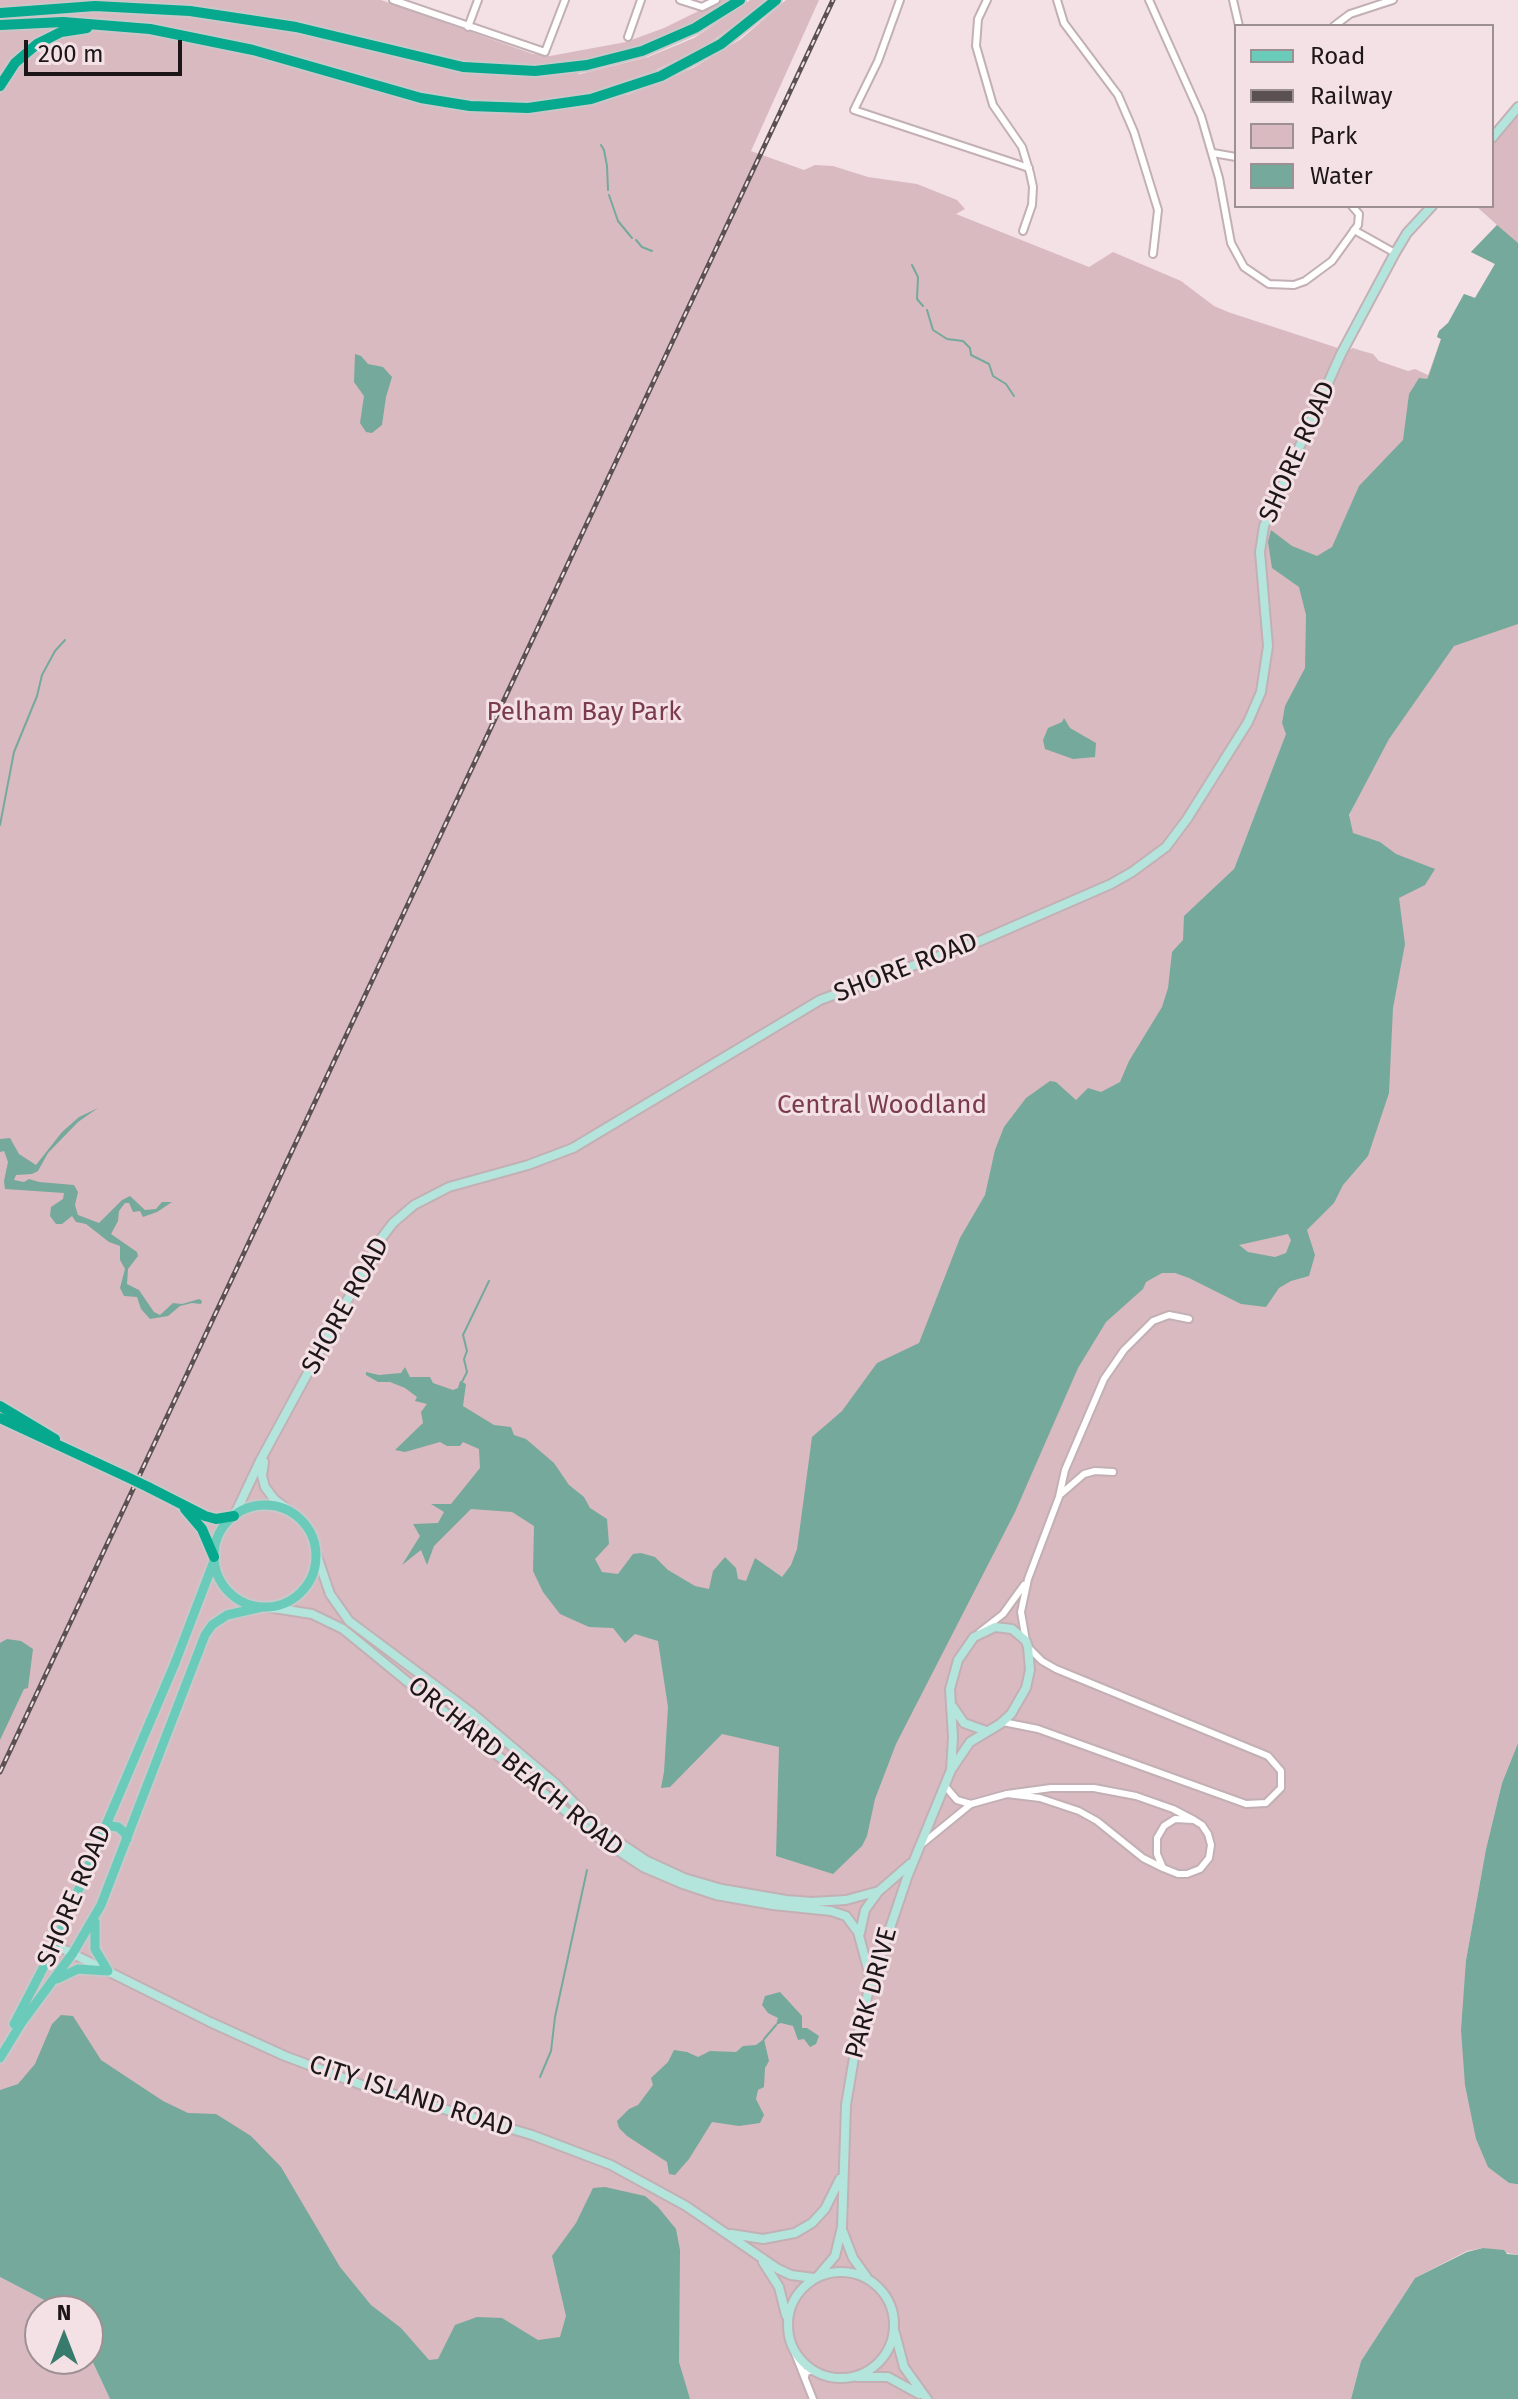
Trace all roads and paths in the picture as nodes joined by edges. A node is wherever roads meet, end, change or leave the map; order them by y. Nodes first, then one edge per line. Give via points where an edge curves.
1 (393, 0) edge
2 (478, 0) edge
3 (565, 0) edge
4 (641, 0) edge
5 (680, 0) edge
6 (716, 0) edge
7 (740, 0) edge
8 (776, 0) edge
9 (900, 0) edge
10 (987, 0) edge
11 (1057, 0) edge
12 (1149, 0) edge
13 (1233, 0) edge
14 (1393, 0) edge
15 (0, 13) edge
16 (112, 24) junction
17 (1239, 24) edge
18 (1337, 24) edge
19 (0, 25) edge
20 (468, 27) junction
21 (628, 37) dead end
22 (0, 86) edge
23 (1518, 107) edge
24 (1494, 136) edge
25 (1213, 153) junction
26 (1234, 157) edge
27 (1029, 168) junction
28 (1353, 208) edge
29 (1430, 208) edge
30 (1354, 230) junction
31 (1023, 231) dead end
32 (1395, 253) junction
33 (1153, 254) dead end
34 (1189, 1319) dead end
35 (0, 1406) edge
36 (0, 1418) edge
37 (266, 1454) junction
38 (84, 1456) junction
39 (1113, 1472) dead end
40 (1059, 1497) junction
41 (178, 1503) junction
42 (292, 1513) junction
43 (234, 1516) junction
44 (316, 1553) junction
45 (214, 1559) junction
46 (1028, 1579) junction
47 (264, 1607) junction
48 (974, 1637) junction
49 (1027, 1644) junction
50 (951, 1702) junction
51 (1003, 1722) junction
52 (986, 1731) junction
53 (951, 1770) junction
54 (945, 1786) junction
55 (1007, 1794) junction
56 (971, 1804) junction
57 (1194, 1820) junction
58 (102, 1833) junction
59 (127, 1843) junction
60 (920, 1847) junction
61 (914, 1861) junction
62 (1163, 1868) junction
63 (889, 1884) junction
64 (904, 1886) junction
65 (879, 1891) junction
66 (96, 1915) junction
67 (860, 1938) junction
68 (55, 1945) junction
69 (883, 1947) junction
70 (73, 1953) junction
71 (108, 1971) junction
72 (871, 1982) junction
73 (51, 1983) junction
74 (0, 2049) edge
75 (0, 2058) edge
76 (843, 2171) junction
77 (842, 2227) junction
78 (727, 2233) junction
79 (760, 2258) junction
80 (816, 2277) junction
81 (870, 2280) junction
82 (787, 2320) junction
83 (894, 2325) junction
84 (794, 2351) junction
85 (813, 2370) junction
86 (853, 2376) junction
87 (805, 2377) junction
88 (813, 2399) edge
89 (927, 2399) edge

1 - 20 street
2 - 20 street
3 - 20 street via 545,52
4 - 21 street
5 - 6 street via 699,7
7 - 15 highway via 695,28 642,51 535,71 448,64 296,27 190,11 95,6
8 - 16 highway via 721,44 661,76 591,99 528,108 421,98 253,50
9 - 27 street via 854,110
10 - 27 street via 975,32 980,62 993,105 1022,147
11 - 33 street via 1064,23 1112,86 1130,122 1158,210
12 - 25 street
13 - 17 street
14 - 18 street
16 - 19 highway
16 - 22 highway via 46,39 18,60
23 - 24 main road
25 - 26 street
25 - 30 street via 1231,243 1256,277 1282,286 1305,281 1332,261
27 - 31 street via 1032,205
28 - 30 street via 1359,219
29 - 32 main road
30 - 32 street
32 - 37 main road, SHORE ROAD via 1264,526 1260,552 1268,646 1257,705 1166,847 1111,884 980,941 820,1000 569,1150 472,1179 414,1205 380,1240
34 - 40 street, PARK DRIVE via 1173,1314 1158,1319 1116,1360 1065,1470
35 - 38 highway
36 - 38 highway
37 - 42 main road via 265,1487
37 - 43 main road, SHORE ROAD
38 - 41 highway, bridge
39 - 40 street via 1084,1474
40 - 46 street, PARK DRIVE
41 - 43 highway via 211,1518
41 - 45 highway via 202,1529
42 - 43 main road via 260,1506
42 - 44 main road via 307,1527
43 - 45 main road via 219,1533
44 - 47 main road via 305,1589 286,1603
44 - 65 main road, ORCHARD BEACH ROAD via 330,1594 349,1621 472,1713 555,1783 599,1829 636,1855 693,1881 762,1897 825,1902
45 - 47 main road via 228,1592
45 - 58 main road, SHORE ROAD
46 - 48 street, PARK DRIVE via 1003,1614
46 - 49 street, PARK DRIVE via 1021,1612
47 - 59 main road, SHORE ROAD via 227,1615 205,1635
47 - 67 main road, ORCHARD BEACH ROAD via 312,1614 343,1629 633,1862 716,1895 839,1913 851,1921
48 - 49 main road via 1003,1627
48 - 50 main road, PARK DRIVE via 955,1667
49 - 51 main road, PARK DRIVE via 1026,1688
49 - 51 street via 1056,1669 1268,1756 1281,1771 1281,1788 1266,1803 1246,1804 1038,1729
50 - 52 main road via 964,1723
50 - 53 main road, PARK DRIVE
51 - 52 main road, PARK DRIVE
52 - 53 main road, PARK DRIVE via 967,1745
53 - 54 main road, PARK DRIVE
54 - 56 street via 957,1800
54 - 60 main road, PARK DRIVE
55 - 56 street
55 - 57 street via 1051,1788 1105,1790 1157,1803
55 - 62 street via 1079,1811
56 - 60 street
57 - 62 street via 1175,1819 1159,1833 1156,1851
57 - 62 street via 1210,1837 1207,1862 1187,1874
58 - 59 main road via 118,1827
58 - 68 main road, SHORE ROAD
59 - 66 main road, SHORE ROAD
60 - 61 main road, PARK DRIVE
61 - 63 main road, ORCHARD BEACH ROAD
61 - 64 main road, PARK DRIVE
63 - 64 main road
63 - 65 main road, ORCHARD BEACH ROAD
64 - 69 main road, PARK DRIVE
65 - 67 main road via 863,1914
66 - 70 main road, SHORE ROAD
66 - 71 main road via 95,1949
67 - 69 main road
67 - 72 main road
68 - 70 main road, CITY ISLAND ROAD
68 - 74 main road, SHORE ROAD
69 - 72 main road, PARK DRIVE
70 - 71 main road, CITY ISLAND ROAD
70 - 73 main road, SHORE ROAD
71 - 73 main road via 73,1970
71 - 78 main road, CITY ISLAND ROAD via 311,2066 611,2165
72 - 76 main road, PARK DRIVE via 846,2105
73 - 75 main road, SHORE ROAD
76 - 77 main road, PARK DRIVE
76 - 78 main road via 825,2209 801,2230 771,2239
77 - 80 main road, PARK DRIVE via 835,2256
77 - 81 main road, PARK DRIVE via 853,2258
78 - 79 main road, CITY ISLAND ROAD
79 - 80 main road, CITY ISLAND ROAD via 791,2275
79 - 82 main road, CITY ISLAND ROAD via 779,2287
80 - 81 main road via 844,2271
80 - 82 main road via 794,2298
81 - 83 main road via 887,2298
82 - 84 main road
83 - 86 main road via 885,2355
83 - 89 main road via 902,2364
84 - 85 main road
84 - 87 street
85 - 86 main road via 836,2378
85 - 87 street
86 - 89 main road via 888,2377
87 - 88 street

